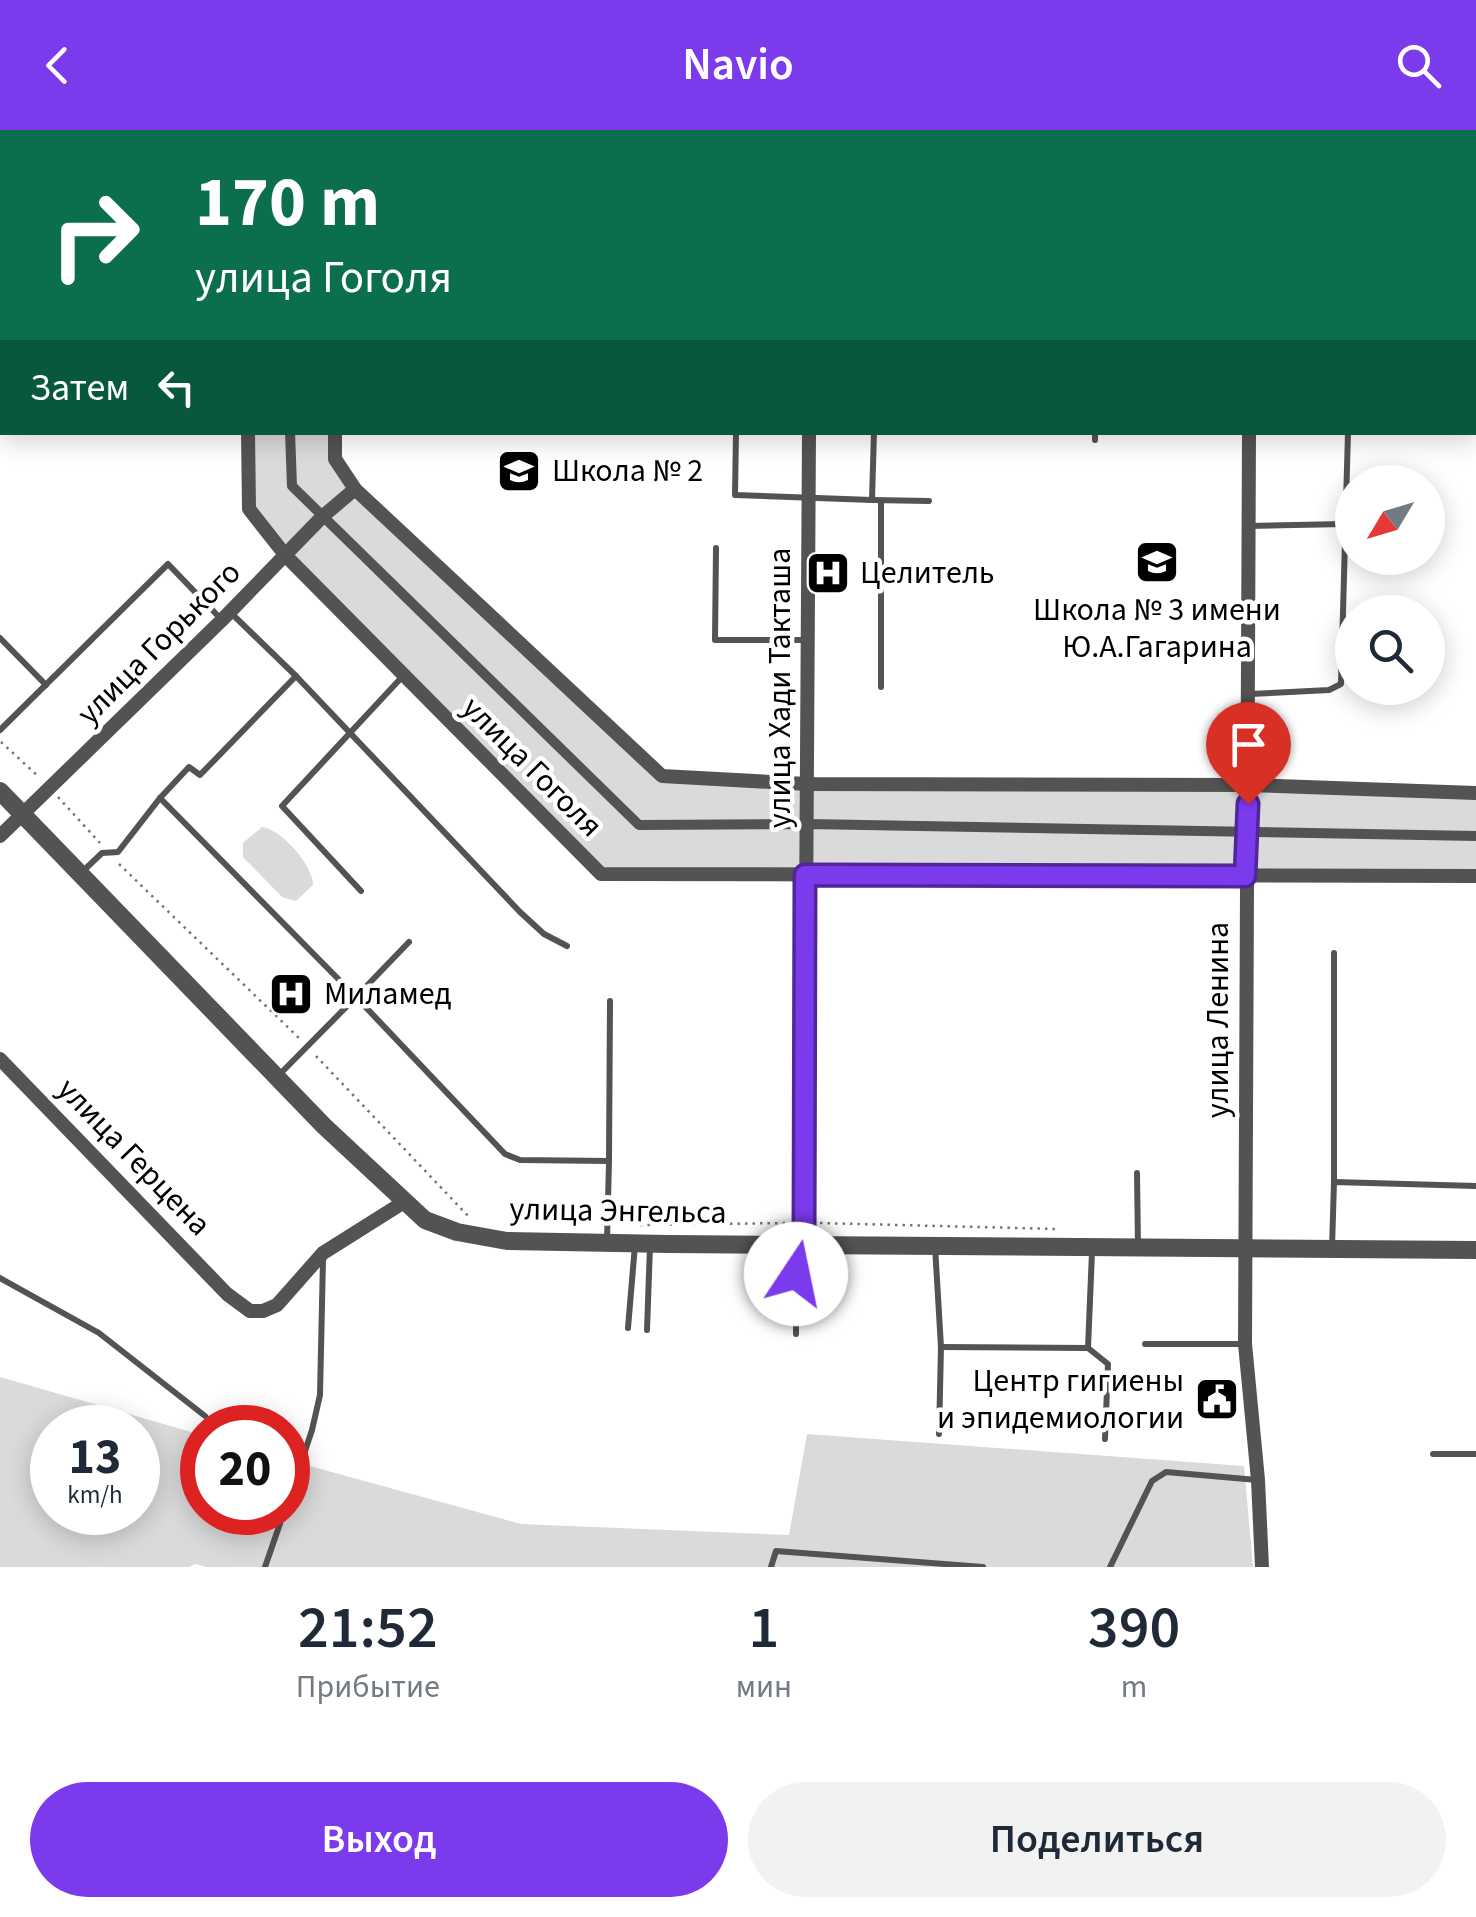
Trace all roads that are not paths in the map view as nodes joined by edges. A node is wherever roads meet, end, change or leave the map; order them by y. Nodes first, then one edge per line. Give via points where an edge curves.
1 (248, 435) edge
2 (290, 435) edge
3 (336, 435) edge
4 (736, 435) edge
5 (809, 435) edge
6 (874, 435) edge
7 (1250, 435) edge
8 (1348, 435) edge
9 (1347, 465) edge
10 (356, 489) junction
11 (809, 498) junction
12 (872, 500) junction
13 (882, 500) junction
14 (928, 501) dead end
15 (322, 517) junction
16 (1335, 524) edge
17 (1249, 526) junction
18 (716, 548) dead end
19 (286, 556) junction
20 (1344, 575) edge
21 (226, 616) junction
22 (0, 638) edge
23 (806, 640) junction
24 (296, 676) junction
25 (403, 676) junction
26 (46, 685) junction
27 (880, 688) dead end
28 (1250, 694) junction
29 (0, 730) edge
30 (352, 733) junction
31 (807, 784) junction
32 (1250, 785) junction
33 (0, 791) edge
34 (1476, 793) edge
35 (160, 798) junction
36 (22, 816) junction
37 (808, 824) junction
38 (1247, 834) junction
39 (0, 836) edge
40 (1476, 836) edge
41 (78, 875) junction
42 (805, 875) junction
43 (1245, 876) junction
44 (1476, 876) edge
45 (360, 890) dead end
46 (409, 942) dead end
47 (567, 946) dead end
48 (1334, 953) dead end
49 (356, 996) junction
50 (610, 1001) dead end
51 (0, 1059) edge
52 (277, 1077) junction
53 (609, 1161) junction
54 (1137, 1174) dead end
55 (1334, 1182) junction
56 (1476, 1186) edge
57 (404, 1202) junction
58 (608, 1234) junction
59 (642, 1243) junction
60 (800, 1244) junction
61 (934, 1245) junction
62 (1092, 1246) junction
63 (1138, 1246) junction
64 (1246, 1248) junction
65 (1332, 1249) junction
66 (1476, 1250) edge
67 (323, 1253) junction
68 (0, 1278) edge
69 (628, 1328) dead end
70 (646, 1330) dead end
71 (796, 1334) dead end
72 (1144, 1344) dead end
73 (1245, 1344) junction
74 (941, 1346) junction
75 (1088, 1348) junction
76 (191, 1405) edge
77 (939, 1434) dead end
78 (310, 1436) edge
79 (1105, 1439) dead end
80 (1434, 1454) dead end
81 (1476, 1454) edge
82 (1258, 1480) junction
83 (276, 1535) edge
84 (266, 1567) edge
85 (771, 1567) edge
86 (982, 1567) edge
87 (1110, 1567) edge
88 (1262, 1567) edge

1 - 19 street, улица Гоголя via 249,510
2 - 15 street via 292,486
3 - 10 street via 335,459
4 - 11 lane via 734,496
5 - 11 street, улица Хади Такташа
6 - 12 lane
7 - 17 street, улица Ленина
8 - 9 lane
10 - 15 street, улица Горького
10 - 31 street via 662,776
11 - 12 lane
11 - 23 street, улица Хади Такташа
12 - 13 lane
13 - 14 lane
13 - 27 lane
15 - 19 street, улица Горького
15 - 37 street via 639,825
16 - 17 lane
17 - 28 street, улица Ленина
18 - 23 lane via 716,640
19 - 21 street, улица Горького
19 - 25 street, улица Гоголя
20 - 28 lane via 1341,684
21 - 24 lane
21 - 26 lane via 168,564
21 - 36 street, улица Горького
22 - 26 lane
23 - 31 street, улица Хади Такташа
24 - 30 lane
24 - 35 lane via 200,775 190,767
25 - 30 lane
25 - 42 street, улица Гоголя via 600,874
26 - 29 lane
28 - 32 street, улица Ленина
30 - 45 lane via 282,806
30 - 47 lane via 520,912
31 - 32 street
31 - 37 street, улица Хади Такташа
32 - 34 street
32 - 38 street, улица Ленина
33 - 36 street, улица Энгельса
35 - 41 lane via 118,852 102,853
35 - 49 lane
36 - 39 street, улица Горького
36 - 41 street, улица Энгельса
37 - 38 street
37 - 42 street, улица Хади Такташа
38 - 40 street
38 - 43 street, улица Ленина
41 - 52 street, улица Энгельса
42 - 43 street, улица Гоголя
42 - 60 street, улица Хади Такташа
43 - 44 street, улица Гоголя
43 - 64 street, улица Ленина
46 - 49 lane
48 - 55 lane
49 - 52 lane
49 - 53 lane via 506,1154 520,1160
50 - 53 lane
51 - 67 street, улица Герцена via 250,1311 276,1306
52 - 57 street, улица Энгельса
53 - 58 lane
54 - 63 lane
55 - 56 lane
55 - 65 lane
57 - 58 street, улица Энгельса via 457,1232 507,1241
57 - 67 street
58 - 59 street, улица Энгельса
59 - 60 street, улица Энгельса
59 - 69 lane
59 - 70 lane
60 - 61 street, улица Энгельса
60 - 71 lane
61 - 62 street, улица Энгельса
61 - 74 lane
62 - 63 street, улица Энгельса
62 - 75 lane
63 - 64 street, улица Энгельса
64 - 65 street, улица Энгельса
64 - 73 street, улица Ленина
65 - 66 street, улица Энгельса
67 - 78 lane via 320,1395
68 - 76 lane via 100,1333
72 - 73 lane
73 - 82 street, улица Ленина
74 - 75 lane
74 - 77 lane
75 - 79 lane via 1108,1364
80 - 81 lane
82 - 87 lane via 1166,1472 1152,1481
82 - 88 street, улица Ленина
83 - 84 lane
85 - 86 lane via 776,1551

